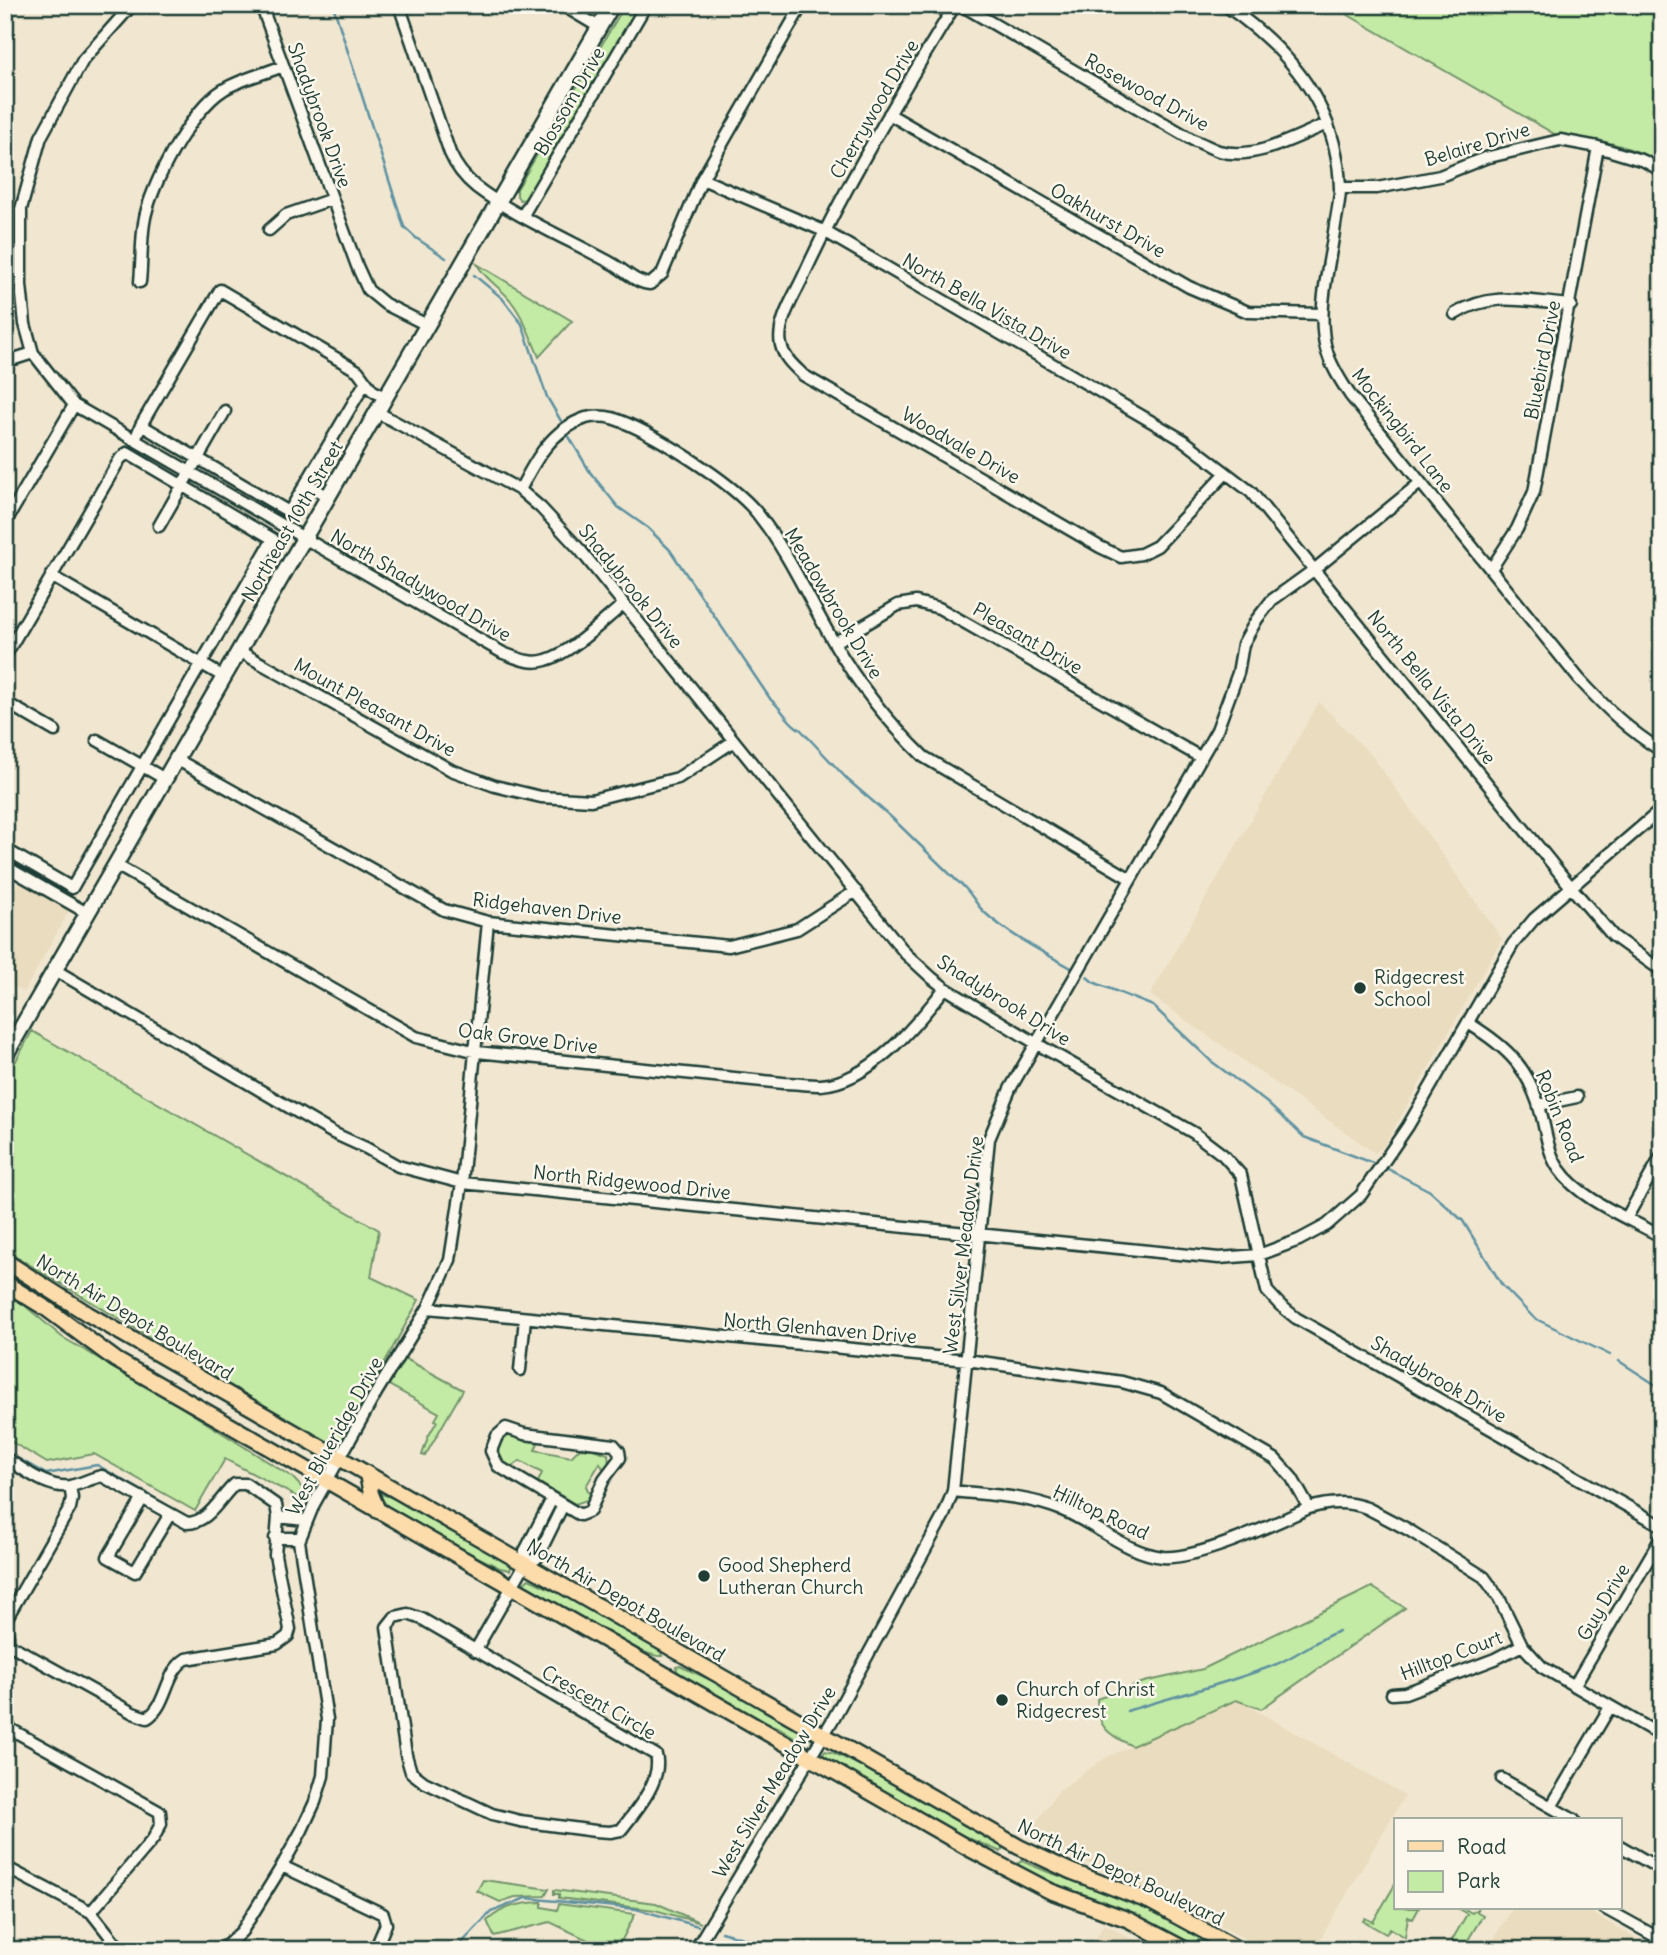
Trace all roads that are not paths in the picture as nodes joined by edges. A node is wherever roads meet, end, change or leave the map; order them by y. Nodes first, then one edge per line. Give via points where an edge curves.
1 (132, 5) edge
2 (261, 5) edge
3 (399, 5) edge
4 (562, 5) edge
5 (611, 5) edge
6 (646, 5) edge
7 (802, 5) edge
8 (955, 5) edge
9 (961, 5) edge
10 (1225, 5) edge
11 (599, 27) junction
12 (283, 66) junction
13 (889, 114) junction
14 (1327, 124) junction
15 (1598, 147) junction
16 (1662, 171) edge
17 (702, 179) junction
18 (1340, 188) junction
19 (332, 199) junction
20 (499, 201) junction
21 (523, 215) junction
22 (269, 230) dead end
23 (824, 231) junction
24 (140, 282) dead end
25 (1571, 305) junction
26 (1322, 314) junction
27 (1455, 314) dead end
28 (427, 325) junction
29 (33, 353) junction
30 (5, 362) edge
31 (365, 383) junction
32 (385, 398) junction
33 (74, 405) junction
34 (225, 411) dead end
35 (377, 412) junction
36 (141, 425) junction
37 (135, 440) junction
38 (198, 458) junction
39 (190, 472) junction
40 (1226, 473) junction
41 (306, 483) junction
42 (1420, 483) junction
43 (183, 486) junction
44 (520, 490) junction
45 (328, 497) junction
46 (5, 523) edge
47 (159, 526) dead end
48 (304, 538) junction
49 (1315, 569) junction
50 (1491, 569) junction
51 (51, 576) junction
52 (624, 604) junction
53 (834, 643) junction
54 (239, 651) junction
55 (5, 656) edge
56 (202, 664) junction
57 (224, 677) junction
58 (5, 702) edge
59 (55, 732) dead end
60 (97, 740) dead end
61 (734, 741) junction
62 (1662, 751) edge
63 (1200, 757) junction
64 (176, 759) junction
65 (144, 766) junction
66 (165, 779) junction
67 (1662, 809) edge
68 (5, 849) edge
69 (116, 865) junction
70 (5, 866) edge
71 (1130, 879) junction
72 (1571, 887) junction
73 (856, 891) junction
74 (88, 913) junction
75 (488, 922) junction
76 (55, 970) junction
77 (1662, 971) edge
78 (945, 988) junction
79 (1468, 1023) junction
80 (1037, 1044) junction
81 (477, 1052) junction
82 (5, 1056) edge
83 (1577, 1097) dead end
84 (1539, 1105) junction
85 (1662, 1154) edge
86 (462, 1182) junction
87 (1627, 1217) junction
88 (979, 1233) junction
89 (1662, 1237) edge
90 (1259, 1255) junction
91 (5, 1261) edge
92 (5, 1283) edge
93 (428, 1308) junction
94 (525, 1318) junction
95 (129, 1338) junction
96 (116, 1360) junction
97 (967, 1360) junction
98 (520, 1370) dead end
99 (5, 1458) edge
100 (340, 1459) junction
101 (368, 1474) junction
102 (327, 1482) junction
103 (69, 1486) junction
104 (953, 1491) junction
105 (143, 1498) junction
106 (552, 1499) junction
107 (563, 1505) junction
108 (1309, 1508) junction
109 (378, 1511) junction
110 (170, 1514) junction
111 (278, 1517) junction
112 (305, 1520) junction
113 (1662, 1526) edge
114 (1662, 1536) edge
115 (275, 1538) junction
116 (299, 1538) junction
117 (525, 1564) junction
118 (512, 1587) junction
119 (5, 1621) edge
120 (5, 1627) edge
121 (5, 1642) edge
122 (1522, 1645) junction
123 (475, 1651) junction
124 (676, 1651) junction
125 (663, 1673) junction
126 (1574, 1686) junction
127 (1392, 1694) dead end
128 (1610, 1707) junction
129 (5, 1726) edge
130 (823, 1734) junction
131 (1662, 1736) edge
132 (810, 1757) junction
133 (1502, 1779) dead end
134 (1551, 1807) junction
135 (1570, 1818) edge
136 (1019, 1847) junction
137 (1622, 1847) edge
138 (282, 1866) junction
139 (5, 1867) edge
140 (1006, 1869) junction
141 (1662, 1870) edge
142 (1608, 1910) edge
143 (91, 1912) junction
144 (1662, 1940) edge
145 (121, 1950) edge
146 (222, 1950) edge
147 (375, 1950) edge
148 (695, 1950) edge
149 (1186, 1950) edge
150 (1239, 1950) edge

1 - 29 street via 83,60 41,137 21,209 21,285
2 - 12 street, Shadybrook Drive
3 - 20 street via 457,167 476,187
4 - 11 street
5 - 11 main road, Northeast 10th Street
6 - 21 street, Blossom Drive
7 - 17 street
8 - 13 street, Cherrywood Drive
9 - 14 street, Rosewood Drive via 1220,151 1262,150
10 - 14 street, Mockingbird Lane via 1255,26 1305,79
11 - 20 main road, Northeast 10th Street
12 - 19 street, Shadybrook Drive
12 - 24 street via 225,89 194,118 155,185 144,222
13 - 23 street, Cherrywood Drive
13 - 26 street, Oakhurst Drive via 1219,302 1248,312
14 - 18 street, Mockingbird Lane
15 - 16 street, Belaire Drive
15 - 18 street, Belaire Drive via 1560,140 1440,176 1377,188
15 - 25 street, Bluebird Drive
17 - 21 street via 662,274 650,284
17 - 23 street, North Bella Vista Drive
18 - 26 street, Mockingbird Lane
19 - 22 street via 286,215
19 - 28 street, Shadybrook Drive via 368,290
20 - 21 street
20 - 28 main road, Northeast 10th Street
23 - 40 street, North Bella Vista Drive via 1182,440
23 - 40 street, Woodvale Drive via 781,327 781,345 788,361 803,375 1121,556 1157,546
25 - 27 street via 1493,299
25 - 50 street, Bluebird Drive via 1534,492
26 - 42 street, Mockingbird Lane via 1326,350 1335,371
28 - 32 main road, Northeast 10th Street
29 - 30 street
29 - 33 street, North Shadywood Drive
31 - 32 street
31 - 36 street via 358,371 220,290
31 - 41 street
32 - 35 main road, Northeast 10th Street
33 - 37 street, North Shadywood Drive
33 - 46 street
34 - 38 street
35 - 44 street, Shadybrook Drive
35 - 45 main road, Northeast 10th Street
36 - 37 street
36 - 38 street
37 - 39 street, North Shadywood Drive
38 - 39 street
38 - 41 street via 289,512
39 - 43 street
39 - 48 street, North Shadywood Drive
40 - 49 street, North Bella Vista Drive via 1251,492
41 - 45 street
42 - 49 street, West Silver Meadow Drive
42 - 50 street, Mockingbird Lane
43 - 47 street
43 - 51 street via 127,453
43 - 56 street via 274,539
44 - 52 street, Shadybrook Drive via 581,551
44 - 53 street, Meadowbrook Drive via 544,447 587,417 610,417 639,430 683,454 755,511 785,552
45 - 48 main road, Northeast 10th Street
48 - 52 street, North Shadywood Drive via 526,662 562,654
48 - 54 main road, Northeast 10th Street
49 - 63 street, West Silver Meadow Drive via 1272,600 1258,619 1243,644 1228,704
49 - 72 street, North Bella Vista Drive
50 - 62 street, Mockingbird Lane via 1613,716
51 - 55 street
51 - 56 street
52 - 61 street, Shadybrook Drive
53 - 63 street, Pleasant Drive via 898,606 916,602 939,608
53 - 71 street, Meadowbrook Drive via 855,676 924,757
54 - 57 main road, Northeast 10th Street
54 - 61 street, Mount Pleasant Drive via 451,770 541,797 591,800 678,778
56 - 57 street
56 - 65 street
57 - 64 main road, Northeast 10th Street
58 - 59 street
60 - 65 street
61 - 73 street, Shadybrook Drive
63 - 71 street, West Silver Meadow Drive
64 - 66 main road, Northeast 10th Street
64 - 75 street, Ridgehaven Drive via 444,910
65 - 66 street
65 - 68 street via 72,888
66 - 69 main road, Northeast 10th Street
67 - 72 street, North Ridgewood Drive
69 - 74 main road, Northeast 10th Street
69 - 81 street, Oak Grove Drive via 416,1037
70 - 74 street
71 - 80 street, West Silver Meadow Drive
72 - 77 street, North Bella Vista Drive via 1613,936
72 - 79 street, North Ridgewood Drive via 1513,944
73 - 75 street, Ridgehaven Drive via 797,929 729,946
73 - 78 street, Shadybrook Drive via 906,954
74 - 76 main road, Northeast 10th Street
75 - 81 street, West Blueridge Drive
76 - 82 main road, Northeast 10th Street
76 - 86 street, North Ridgewood Drive via 333,1133 398,1166
78 - 80 street, Shadybrook Drive
78 - 81 street, Oak Grove Drive via 923,1018 866,1068 822,1085
79 - 84 street, Robin Road via 1511,1054
79 - 90 street, North Ridgewood Drive via 1387,1160 1361,1195 1327,1225
80 - 88 street, West Silver Meadow Drive via 1010,1089 989,1139
80 - 90 street, Shadybrook Drive via 1223,1154 1241,1175
81 - 86 street, West Blueridge Drive
83 - 84 street
84 - 87 street, Robin Road via 1558,1168 1588,1196
85 - 87 street
86 - 88 street, North Ridgewood Drive
86 - 93 street, West Blueridge Drive via 450,1261
87 - 89 street, Robin Road
88 - 90 street, North Ridgewood Drive via 1219,1258
88 - 97 street, West Silver Meadow Drive
90 - 113 street, Shadybrook Drive via 1267,1291 1296,1318
91 - 95 main road, North Air Depot Boulevard
92 - 96 main road, North Air Depot Boulevard
93 - 94 street, North Glenhaven Drive
93 - 100 street, West Blueridge Drive
94 - 97 street, North Glenhaven Drive
94 - 98 street
95 - 96 main road
95 - 100 main road, North Air Depot Boulevard
96 - 102 main road, North Air Depot Boulevard
97 - 104 street, West Silver Meadow Drive
97 - 108 street, North Glenhaven Drive via 1107,1380 1161,1393 1275,1458
99 - 103 street via 46,1482
100 - 101 main road, North Air Depot Boulevard
100 - 102 street, West Blueridge Drive
101 - 109 main road
101 - 117 main road, North Air Depot Boulevard
102 - 109 main road, North Air Depot Boulevard
102 - 112 street, West Blueridge Drive
103 - 105 street via 102,1476
103 - 119 street via 70,1508
104 - 108 street, Hilltop Road via 1034,1500 1139,1552 1165,1557 1231,1541
104 - 130 street, West Silver Meadow Drive via 912,1578
105 - 110 street
105 - 110 street via 108,1557 135,1572
106 - 107 street
106 - 107 street via 498,1466 491,1451 502,1430 606,1443 619,1451 620,1458 604,1479 590,1511 580,1515
106 - 117 street via 524,1551
107 - 117 street via 537,1558
108 - 122 street via 1337,1502 1367,1508 1465,1564 1484,1577 1499,1598
109 - 118 main road, North Air Depot Boulevard
110 - 111 street via 196,1523 235,1484 246,1484 276,1505
111 - 112 street
111 - 115 street
112 - 116 street, West Blueridge Drive
114 - 126 street, Guy Drive
115 - 116 street
115 - 121 street via 288,1636 277,1644 186,1659 174,1669 159,1705 147,1718
116 - 138 street, West Blueridge Drive via 324,1687 327,1748 315,1802
117 - 118 street
117 - 124 main road, North Air Depot Boulevard
118 - 123 street
118 - 125 main road, North Air Depot Boulevard
120 - 121 street
122 - 126 street via 1542,1667
122 - 127 street, Hilltop Court via 1430,1684
123 - 123 street, Crescent Circle via 656,1755 659,1765 654,1781 621,1830 595,1831 492,1814 411,1772 387,1627 395,1617 408,1614
124 - 125 main road
124 - 130 main road, North Air Depot Boulevard
125 - 132 main road, North Air Depot Boulevard
126 - 128 street
128 - 131 street
128 - 134 street
129 - 143 street via 160,1812 161,1824 153,1839
130 - 132 street, West Silver Meadow Drive
130 - 136 main road, North Air Depot Boulevard
132 - 140 main road, North Air Depot Boulevard
132 - 148 street, West Silver Meadow Drive
133 - 134 street
134 - 135 street
136 - 140 main road
136 - 150 main road, North Air Depot Boulevard via 1151,1902
137 - 141 street
138 - 146 street, West Blueridge Drive via 242,1931
138 - 147 street via 383,1914 386,1924
139 - 143 street
140 - 149 main road, North Air Depot Boulevard via 1129,1920
142 - 144 street
143 - 145 street

